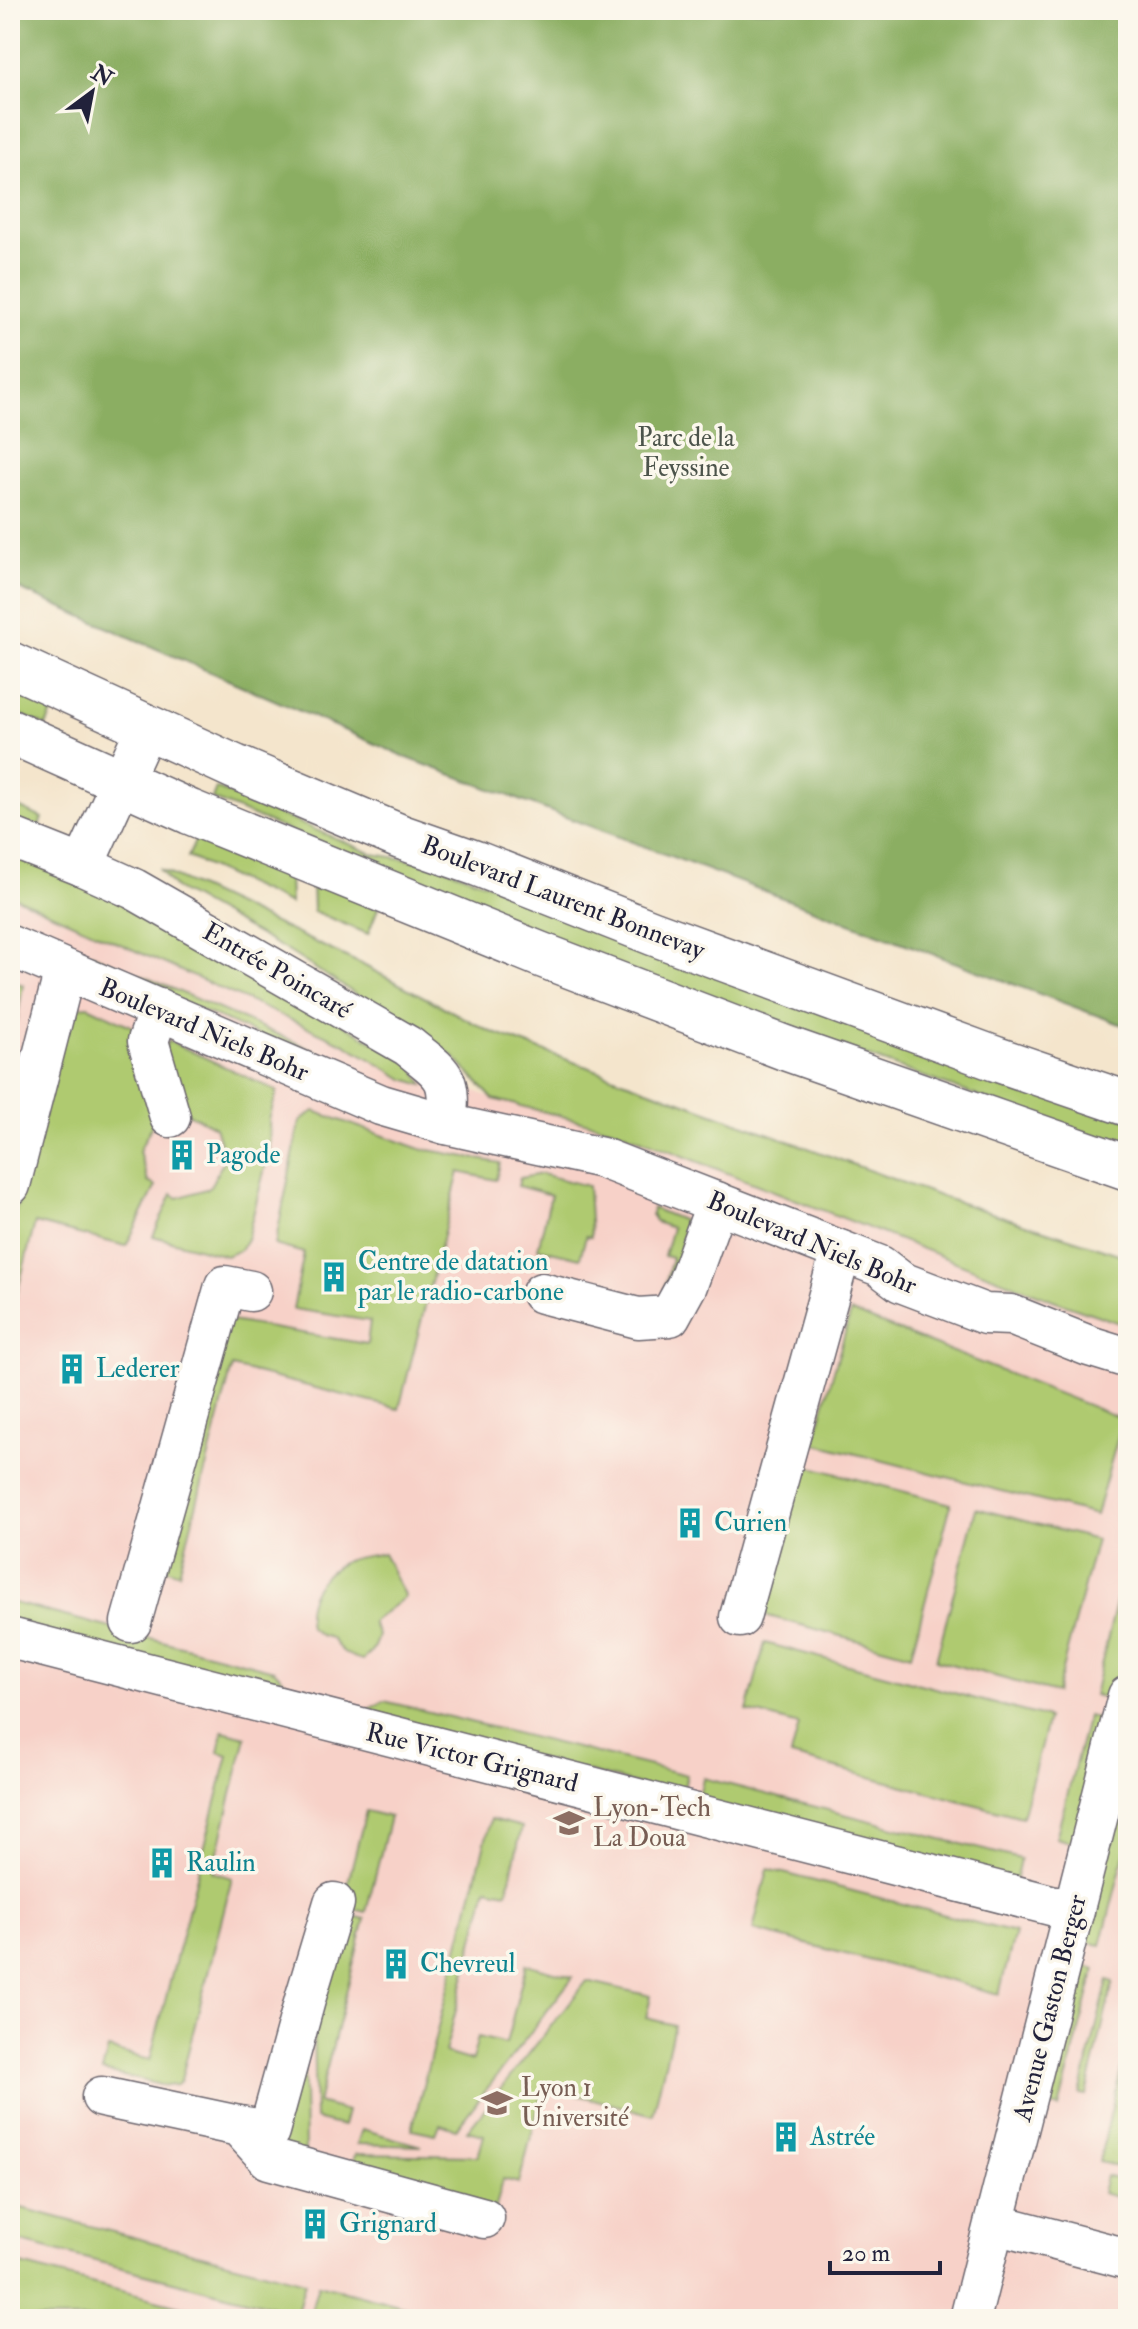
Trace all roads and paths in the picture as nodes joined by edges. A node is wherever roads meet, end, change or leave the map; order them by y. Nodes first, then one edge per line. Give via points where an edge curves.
1 (10, 664) edge
2 (147, 726) junction
3 (10, 731) edge
4 (121, 781) junction
5 (10, 837) edge
6 (83, 866) junction
7 (10, 946) edge
8 (65, 970) junction
9 (159, 1009) junction
10 (1128, 1104) edge
11 (447, 1112) junction
12 (170, 1117) dead end
13 (1128, 1168) edge
14 (10, 1185) edge
15 (717, 1202) junction
16 (841, 1251) junction
17 (251, 1291) dead end
18 (542, 1293) dead end
19 (1128, 1358) edge
20 (740, 1617) dead end
21 (131, 1622) dead end
22 (10, 1638) edge
23 (1128, 1696) edge
24 (334, 1903) dead end
25 (1074, 1911) junction
26 (102, 2097) dead end
27 (239, 2126) junction
28 (484, 2218) dead end
29 (995, 2224) junction
30 (1128, 2259) edge
31 (970, 2319) edge

1 - 2 main road, Boulevard Laurent Bonnevay
2 - 4 street
2 - 10 main road, Boulevard Laurent Bonnevay via 401,837
3 - 4 main road
4 - 6 street
4 - 13 main road via 539,954 785,1048
5 - 6 street, Entrée Poincaré
6 - 11 street, Entrée Poincaré via 134,889 408,1046 444,1075
7 - 8 street, Boulevard Niels Bohr
8 - 9 street, Boulevard Niels Bohr
8 - 14 street
9 - 11 street, Boulevard Niels Bohr via 381,1105
9 - 12 street via 148,1041
11 - 15 street, Boulevard Niels Bohr via 602,1158
15 - 16 street, Boulevard Niels Bohr
15 - 18 street via 670,1316 638,1318
16 - 19 street, Boulevard Niels Bohr via 880,1266 901,1282 985,1314 1011,1315
16 - 20 street
17 - 21 street via 225,1286
22 - 25 street, Rue Victor Grignard
23 - 25 street, Avenue Gaston Berger
24 - 27 street via 269,2131
25 - 29 street, Avenue Gaston Berger
26 - 27 street
27 - 28 street via 269,2159
29 - 30 street
29 - 31 street, Avenue Gaston Berger

